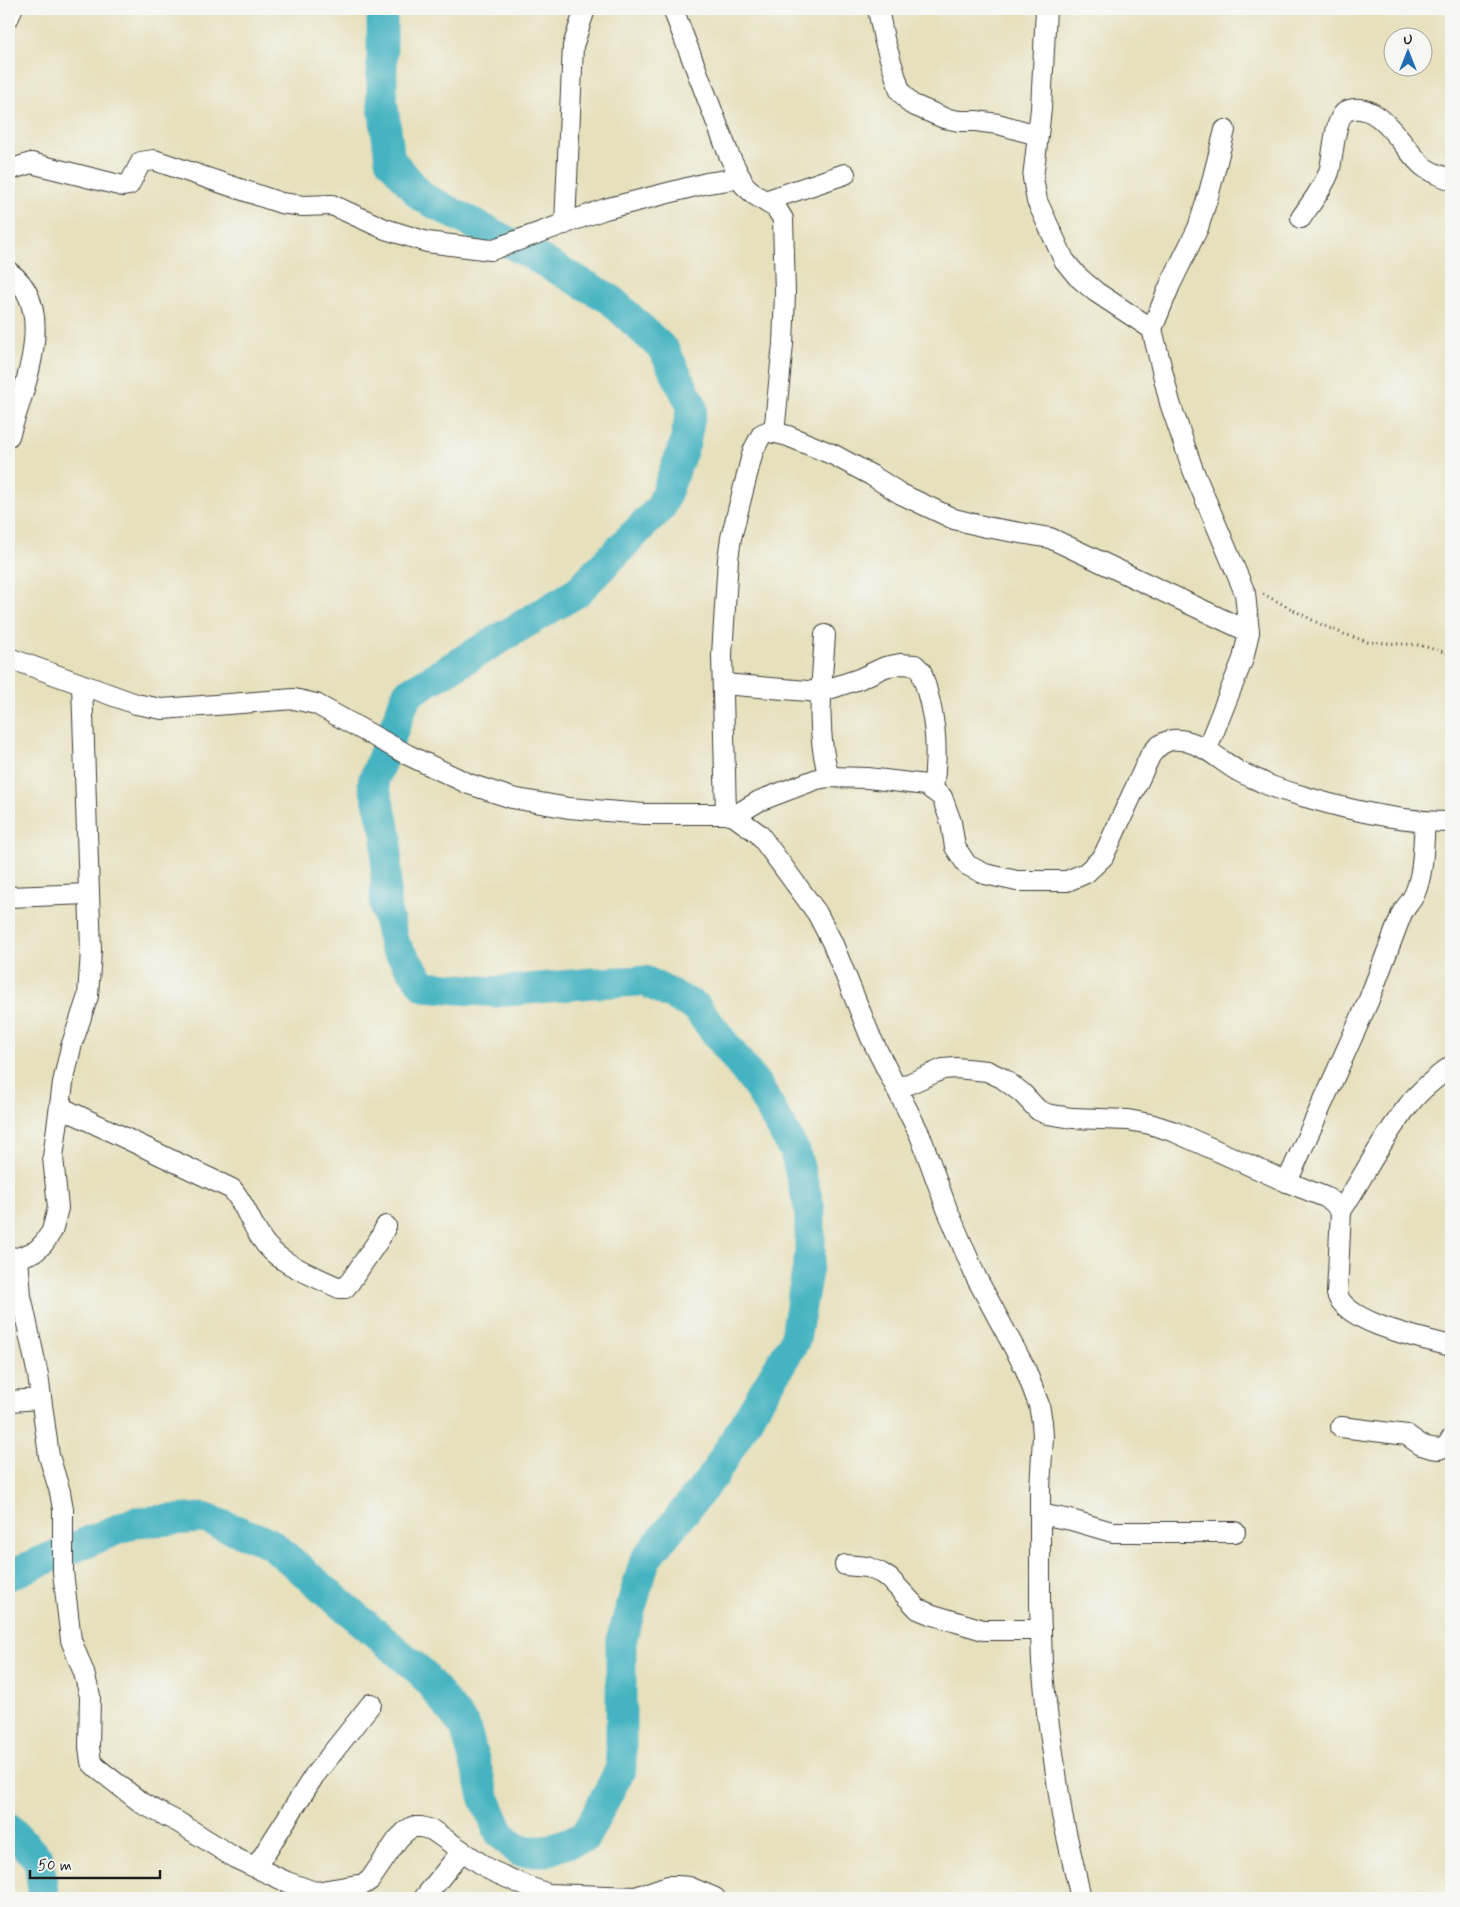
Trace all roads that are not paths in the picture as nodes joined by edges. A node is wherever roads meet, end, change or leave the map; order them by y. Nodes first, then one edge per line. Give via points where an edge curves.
1 (12, 9) edge
2 (585, 9) edge
3 (673, 9) edge
4 (878, 9) edge
5 (1046, 9) edge
6 (9, 17) edge
7 (1225, 130) dead end
8 (1037, 135) junction
9 (9, 170) edge
10 (845, 174) dead end
11 (741, 178) junction
12 (1451, 180) edge
13 (765, 200) junction
14 (1301, 218) dead end
15 (565, 224) junction
16 (9, 272) edge
17 (1152, 330) junction
18 (774, 433) junction
19 (9, 436) edge
20 (1249, 632) junction
21 (825, 635) dead end
22 (9, 658) edge
23 (723, 684) junction
24 (82, 685) junction
25 (820, 692) junction
26 (1207, 750) junction
27 (829, 777) junction
28 (933, 790) junction
29 (730, 815) junction
30 (1425, 822) junction
31 (1451, 822) edge
32 (88, 894) junction
33 (9, 897) edge
34 (1451, 1066) edge
35 (897, 1089) junction
36 (60, 1107) junction
37 (1287, 1182) junction
38 (1342, 1211) junction
39 (386, 1226) dead end
40 (13, 1257) edge
41 (1451, 1346) edge
42 (41, 1399) junction
43 (9, 1401) edge
44 (1341, 1426) dead end
45 (1451, 1439) edge
46 (1040, 1514) junction
47 (1235, 1532) dead end
48 (845, 1565) dead end
49 (1041, 1630) junction
50 (371, 1704) dead end
51 (462, 1851) junction
52 (256, 1867) junction
53 (323, 1895) edge
54 (424, 1898) edge
55 (715, 1898) edge
56 (1081, 1898) edge

1 - 6 street
2 - 15 street via 573,46
3 - 11 street
4 - 8 street via 900,92 911,104 944,118 998,124
5 - 8 street
7 - 17 street via 1198,228
8 - 17 street via 1033,178 1037,200 1064,260 1096,292
9 - 15 street via 30,163 123,186 129,185 141,162 154,160 281,202 303,206 332,205 385,229 427,242 491,250
10 - 13 street
11 - 13 street via 744,185
11 - 15 street via 707,183 605,209
12 - 14 street via 1425,168 1374,112 1356,108 1346,110 1340,118 1328,173
13 - 18 street via 776,208 783,220 783,344
16 - 19 street via 27,292 31,303 34,344
17 - 20 street via 1170,403 1193,470 1245,593
18 - 20 street via 834,456 901,494 954,519 1050,538
18 - 23 street via 762,434 753,452 731,538 724,611
20 - 26 street via 1240,667
21 - 25 street
22 - 24 street
23 - 25 street
23 - 29 street
24 - 29 street via 136,704 162,709 294,699 306,701 469,784 522,800 569,808 644,814
24 - 32 street
25 - 27 street via 820,732
25 - 28 street via 885,667 915,665 921,671 934,719 937,749
26 - 28 street via 1186,741 1172,740 1156,748 1103,858 1086,873 1067,881 1017,881 985,874 967,865 955,847 942,797
26 - 30 street via 1273,787 1356,811
27 - 28 street via 926,785
27 - 29 street via 759,801
29 - 35 street via 759,834 817,914
30 - 31 street
30 - 37 street via 1421,870 1414,895 1402,913 1368,1002
32 - 33 street
32 - 36 street via 91,951 88,996 71,1047
34 - 38 street via 1408,1105
35 - 37 street via 943,1069 987,1071 1009,1083 1038,1110 1047,1114 1150,1124
35 - 46 street via 926,1149 976,1278 1032,1384 1042,1422
36 - 39 street via 232,1189 241,1199 262,1240 284,1261 338,1288 345,1288 350,1282
36 - 40 street via 53,1157 58,1208 52,1231 36,1251
37 - 38 street via 1325,1197
38 - 41 street via 1337,1294 1340,1302 1366,1321
40 - 42 street
42 - 43 street
42 - 52 street via 49,1456 63,1509 63,1572 71,1640 90,1696 91,1762 143,1804
44 - 45 street via 1407,1434 1421,1445 1439,1449 1447,1446
46 - 47 street via 1112,1532
46 - 49 street
48 - 49 street via 867,1567 881,1573 918,1609 930,1614 983,1630
49 - 56 street via 1048,1721 1062,1815
50 - 52 street via 314,1776
51 - 53 street via 432,1830 412,1827 398,1839 370,1880 355,1886 334,1888
51 - 54 street
51 - 55 street via 490,1870 548,1894 636,1897 668,1886 678,1886
52 - 53 street

